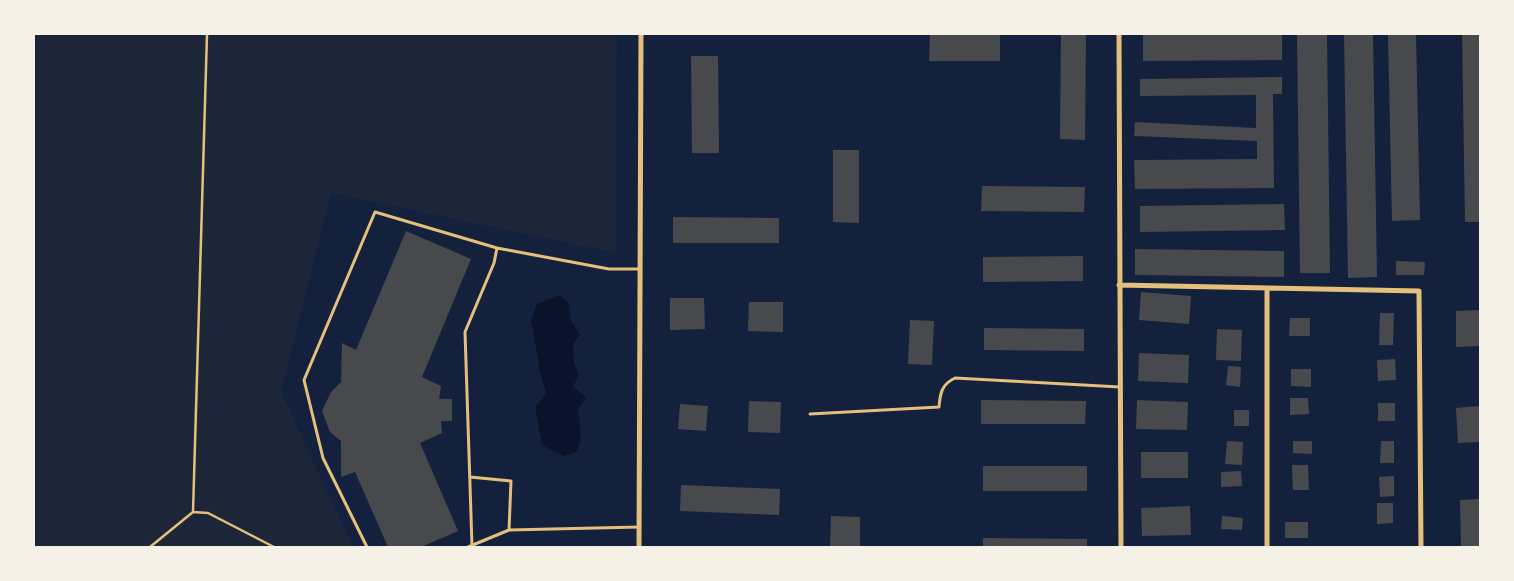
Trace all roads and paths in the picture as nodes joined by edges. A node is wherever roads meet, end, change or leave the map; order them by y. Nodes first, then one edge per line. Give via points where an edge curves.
1 (207, 34) edge
2 (641, 34) edge
3 (1119, 34) edge
4 (497, 248) junction
5 (639, 268) junction
6 (1119, 285) junction
7 (1267, 288) junction
8 (1120, 387) junction
9 (810, 414) dead end
10 (470, 476) junction
11 (193, 512) junction
12 (639, 527) junction
13 (509, 530) junction
14 (470, 546) edge
15 (150, 547) edge
16 (274, 547) edge
17 (367, 547) edge
18 (639, 547) edge
19 (1121, 547) edge
20 (1267, 547) edge
21 (1421, 547) edge

1 - 11 path
2 - 5 street
3 - 6 street
4 - 5 lane via 609,269
4 - 10 lane via 494,263 465,332
4 - 17 lane via 375,212 304,380 324,458
5 - 12 street
6 - 7 street
6 - 8 street
7 - 20 street
7 - 21 street via 1419,292
8 - 9 lane via 955,378 946,382 940,392 939,407
8 - 19 street
10 - 13 lane via 511,481
10 - 14 lane
11 - 15 path
11 - 16 path via 208,513
12 - 13 lane
12 - 18 street
13 - 14 lane

